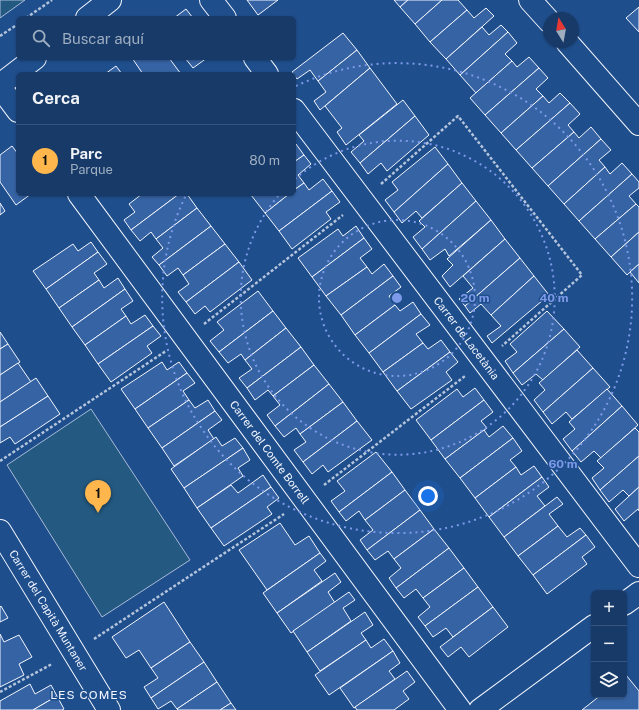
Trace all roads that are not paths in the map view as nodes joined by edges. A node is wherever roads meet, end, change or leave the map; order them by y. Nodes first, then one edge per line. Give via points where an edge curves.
1 (110, 0) edge
2 (211, 0) edge
3 (530, 0) edge
4 (543, 14) edge
5 (90, 16) edge
6 (223, 16) edge
7 (572, 48) edge
8 (32, 60) edge
9 (256, 60) edge
10 (18, 72) edge
11 (266, 72) edge
12 (16, 73) edge
13 (0, 86) edge
14 (16, 108) edge
15 (296, 113) edge
16 (639, 124) edge
17 (80, 196) edge
18 (0, 531) edge
19 (639, 566) edge
20 (639, 593) edge
21 (627, 602) edge
22 (591, 628) edge
23 (109, 710) edge
24 (460, 710) edge
25 (480, 710) edge

1 - 5 street
2 - 6 street
3 - 4 street
7 - 16 street
8 - 10 street
9 - 11 street
12 - 13 street
13 - 14 street
15 - 19 street, Carrer de Lacetània
17 - 24 street, Carrer del Comte Borrell
18 - 23 street, Carrer del Capità Muntaner
20 - 21 street
22 - 25 street

